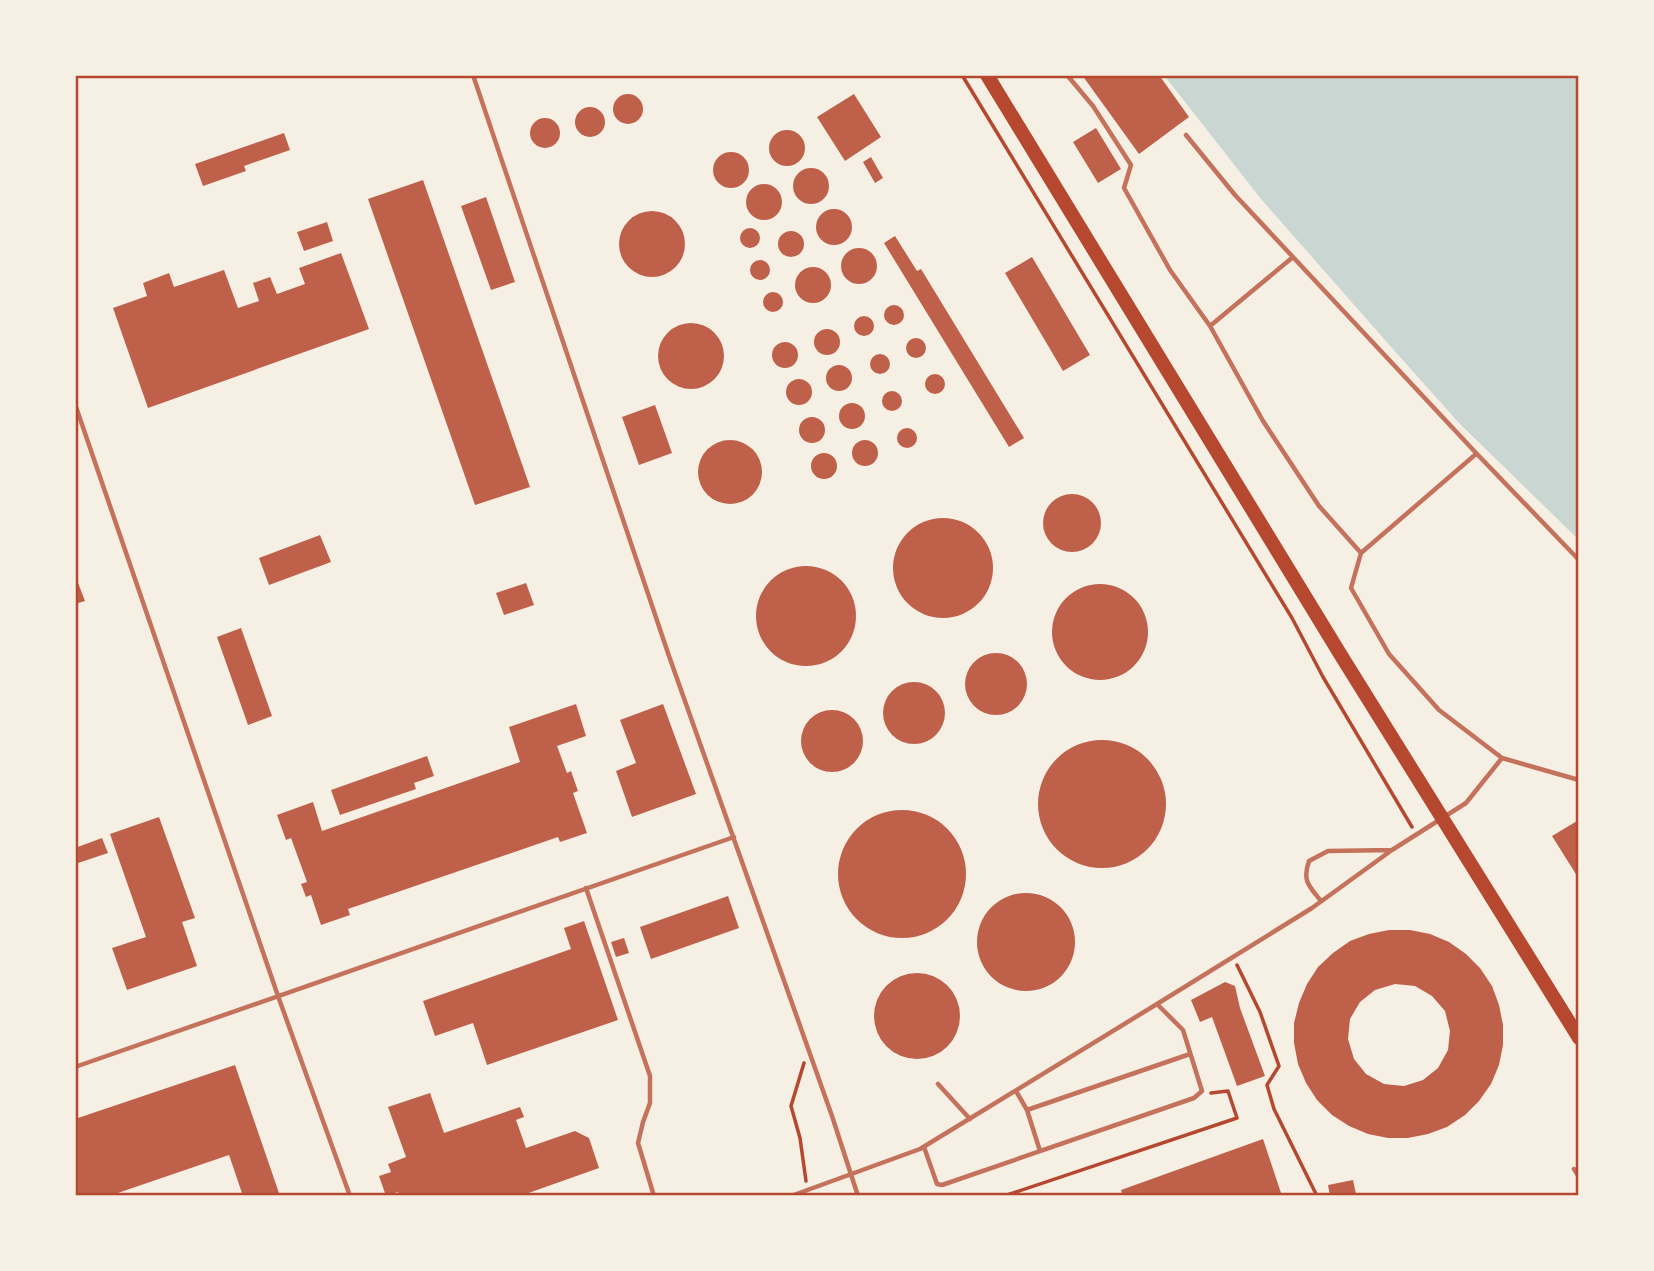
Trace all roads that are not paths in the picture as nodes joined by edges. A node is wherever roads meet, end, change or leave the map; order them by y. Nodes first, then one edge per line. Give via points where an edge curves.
1 (473, 75) edge
2 (987, 75) edge
3 (1067, 75) edge
4 (1186, 135) dead end
5 (1293, 257) junction
6 (1210, 326) junction
7 (75, 404) edge
8 (1477, 454) junction
9 (1361, 553) junction
10 (1579, 560) edge
11 (1502, 758) junction
12 (1579, 780) edge
13 (1444, 818) junction
14 (734, 837) junction
15 (1392, 850) junction
16 (586, 888) junction
17 (1321, 901) junction
18 (278, 996) junction
19 (1157, 1004) junction
20 (1579, 1038) edge
21 (1190, 1054) junction
22 (75, 1067) edge
23 (938, 1084) dead end
24 (1016, 1091) junction
25 (1027, 1110) junction
26 (970, 1119) junction
27 (924, 1147) junction
28 (1040, 1151) junction
29 (1574, 1169) dead end
30 (851, 1174) junction
31 (1579, 1177) edge
32 (351, 1196) edge
33 (654, 1196) edge
34 (791, 1196) edge
35 (858, 1196) edge

1 - 14 lane
2 - 13 main road
3 - 6 lane via 1131,165 1124,188 1170,270
4 - 5 lane
5 - 6 lane
5 - 8 lane
6 - 9 lane via 1263,421 1319,506
7 - 18 lane
8 - 9 lane
8 - 10 lane
9 - 11 lane via 1351,588 1389,654 1439,710
11 - 12 lane
11 - 13 lane via 1466,803
13 - 15 lane
13 - 20 main road
14 - 16 lane
14 - 30 lane
15 - 17 lane
15 - 17 lane via 1328,851 1309,861 1307,881
16 - 18 lane
16 - 33 lane via 650,1076 650,1103 638,1143
17 - 19 lane
18 - 22 lane
18 - 32 lane
19 - 21 lane via 1183,1030
19 - 24 lane
21 - 25 lane
21 - 28 lane via 1202,1091 1194,1098
23 - 26 lane
24 - 25 lane
24 - 26 lane
25 - 28 lane
26 - 27 lane
27 - 28 lane via 937,1184 942,1185
27 - 30 lane
29 - 31 lane
30 - 34 lane
30 - 35 lane

